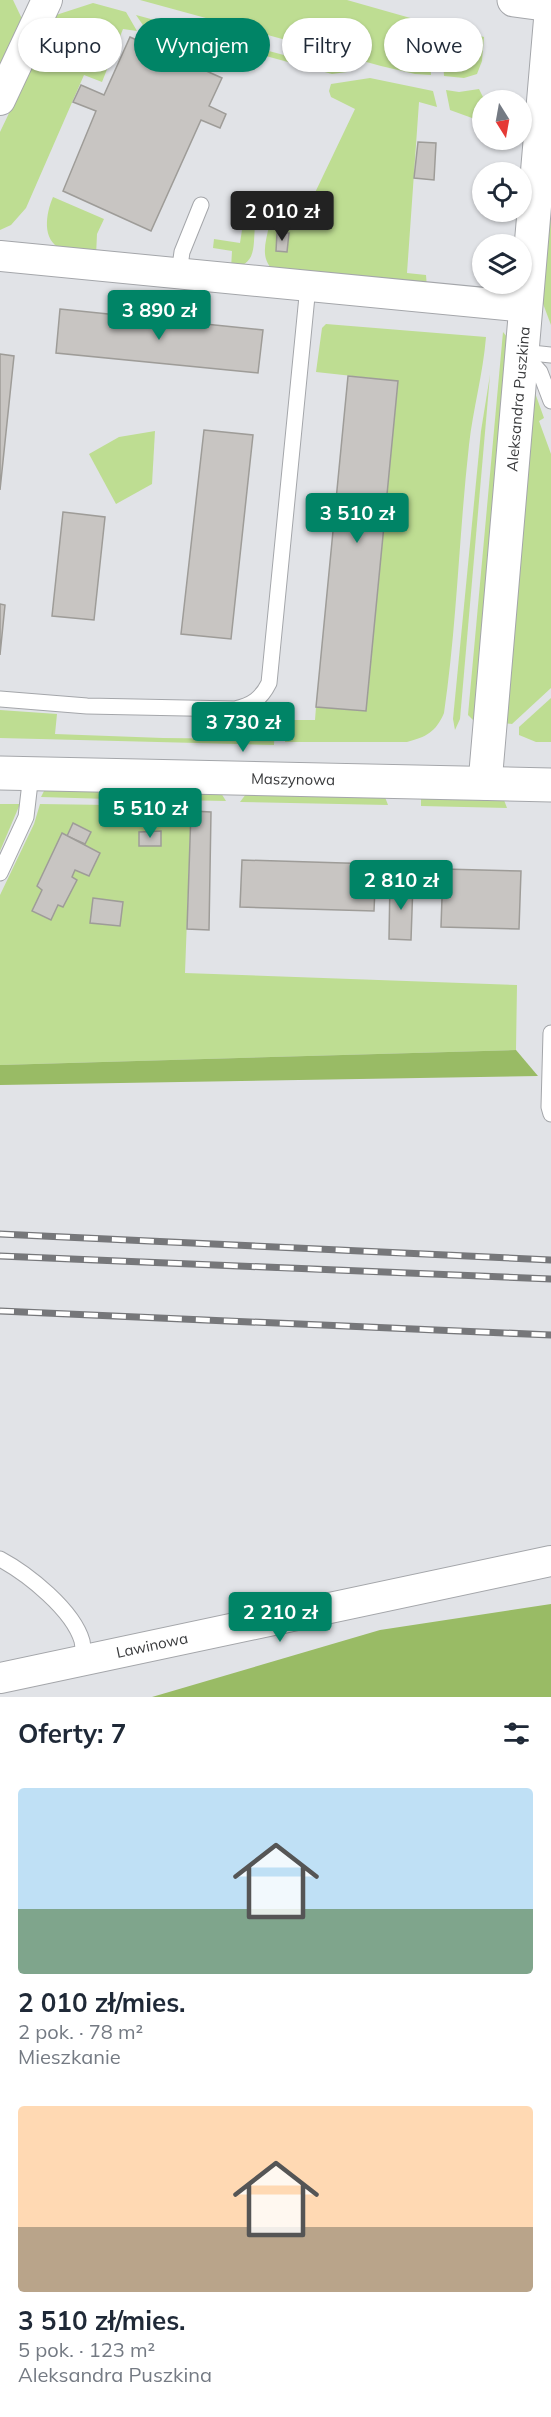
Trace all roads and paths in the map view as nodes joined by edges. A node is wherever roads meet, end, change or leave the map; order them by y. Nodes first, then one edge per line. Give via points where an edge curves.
1 (47, 0) edge
2 (514, 0) edge
3 (551, 5) edge
4 (551, 15) edge
5 (0, 100) edge
6 (201, 205) dead end
7 (0, 256) edge
8 (179, 273) junction
9 (308, 286) junction
10 (526, 307) junction
11 (536, 353) edge
12 (547, 381) edge
13 (551, 401) edge
14 (0, 699) edge
15 (16, 773) edge
16 (485, 783) junction
17 (551, 785) edge
18 (0, 873) edge
19 (551, 1032) edge
20 (551, 1114) edge
21 (0, 1559) edge
22 (551, 1561) edge
23 (85, 1660) junction
24 (0, 1678) edge

1 - 5 street
2 - 3 street
4 - 10 street, Aleksandra Puszkina
6 - 8 lane via 182,252
7 - 8 street
8 - 9 street
9 - 10 street
9 - 14 lane via 269,683 265,691 255,703 235,709 87,706
10 - 11 street, Aleksandra Puszkina
11 - 12 lane via 535,364
11 - 16 street, Aleksandra Puszkina
12 - 13 lane
15 - 16 street, Maszynowa
15 - 18 lane via 26,817
16 - 17 street, Maszynowa
19 - 20 lane
21 - 23 lane via 25,1575 64,1612 82,1640
22 - 23 street, Lawinowa
23 - 24 street, Lawinowa

